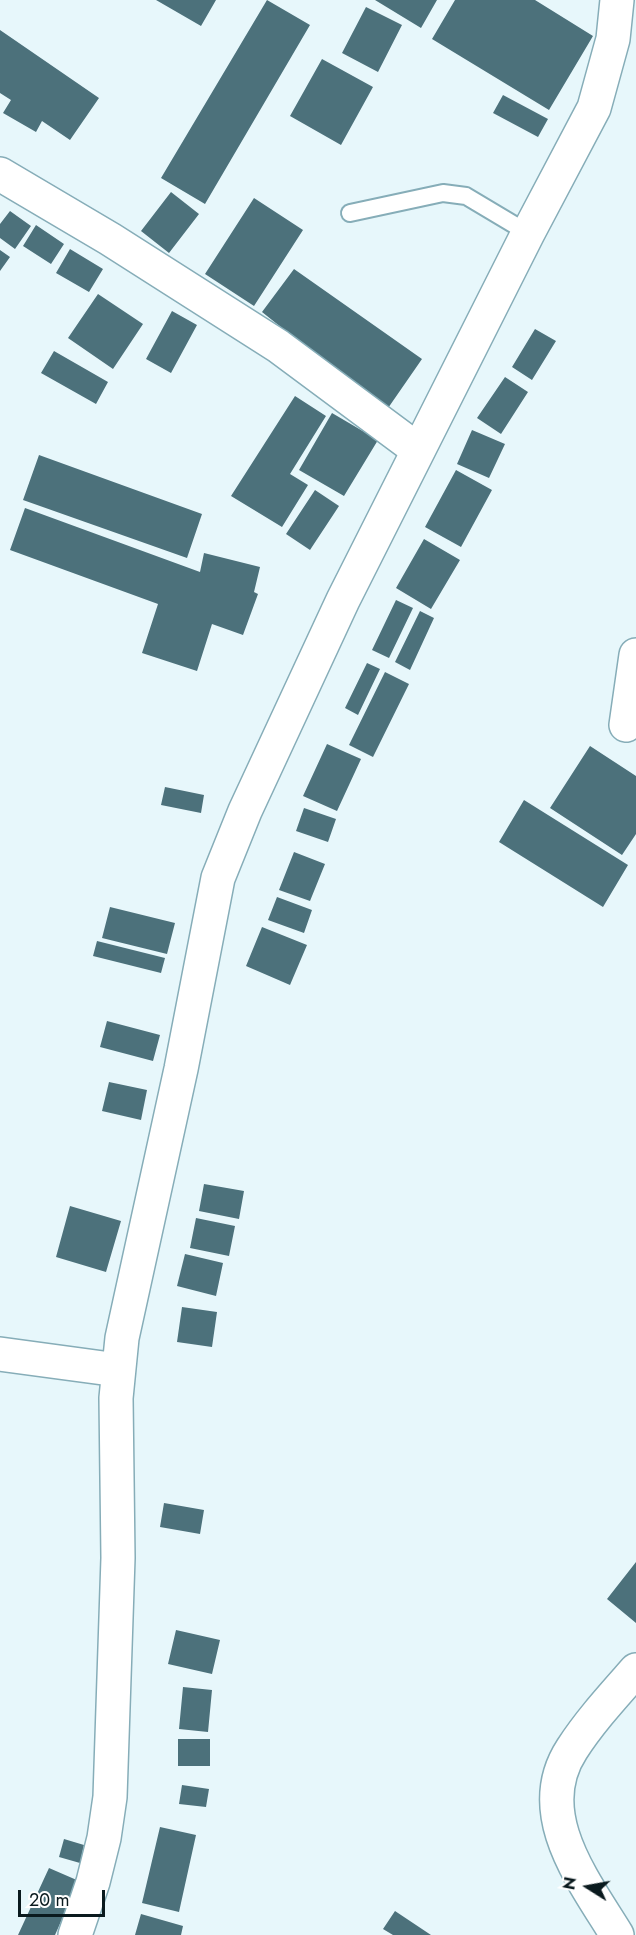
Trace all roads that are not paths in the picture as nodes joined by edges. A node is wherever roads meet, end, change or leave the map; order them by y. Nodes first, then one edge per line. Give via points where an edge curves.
1 (617, 0) edge
2 (0, 174) edge
3 (350, 213) dead end
4 (528, 233) junction
5 (418, 450) junction
6 (636, 655) edge
7 (626, 725) dead end
8 (0, 1354) edge
9 (118, 1370) junction
10 (636, 1670) edge
11 (75, 1935) edge
12 (617, 1935) edge

1 - 4 street via 613,39 594,108
2 - 5 street via 278,346
3 - 4 lane via 419,197 466,196
4 - 5 street
5 - 9 street via 244,811 218,878
6 - 7 street
8 - 9 street
9 - 11 street via 118,1558 110,1797 93,1882
10 - 12 street via 571,1749 563,1766 557,1802 569,1855

